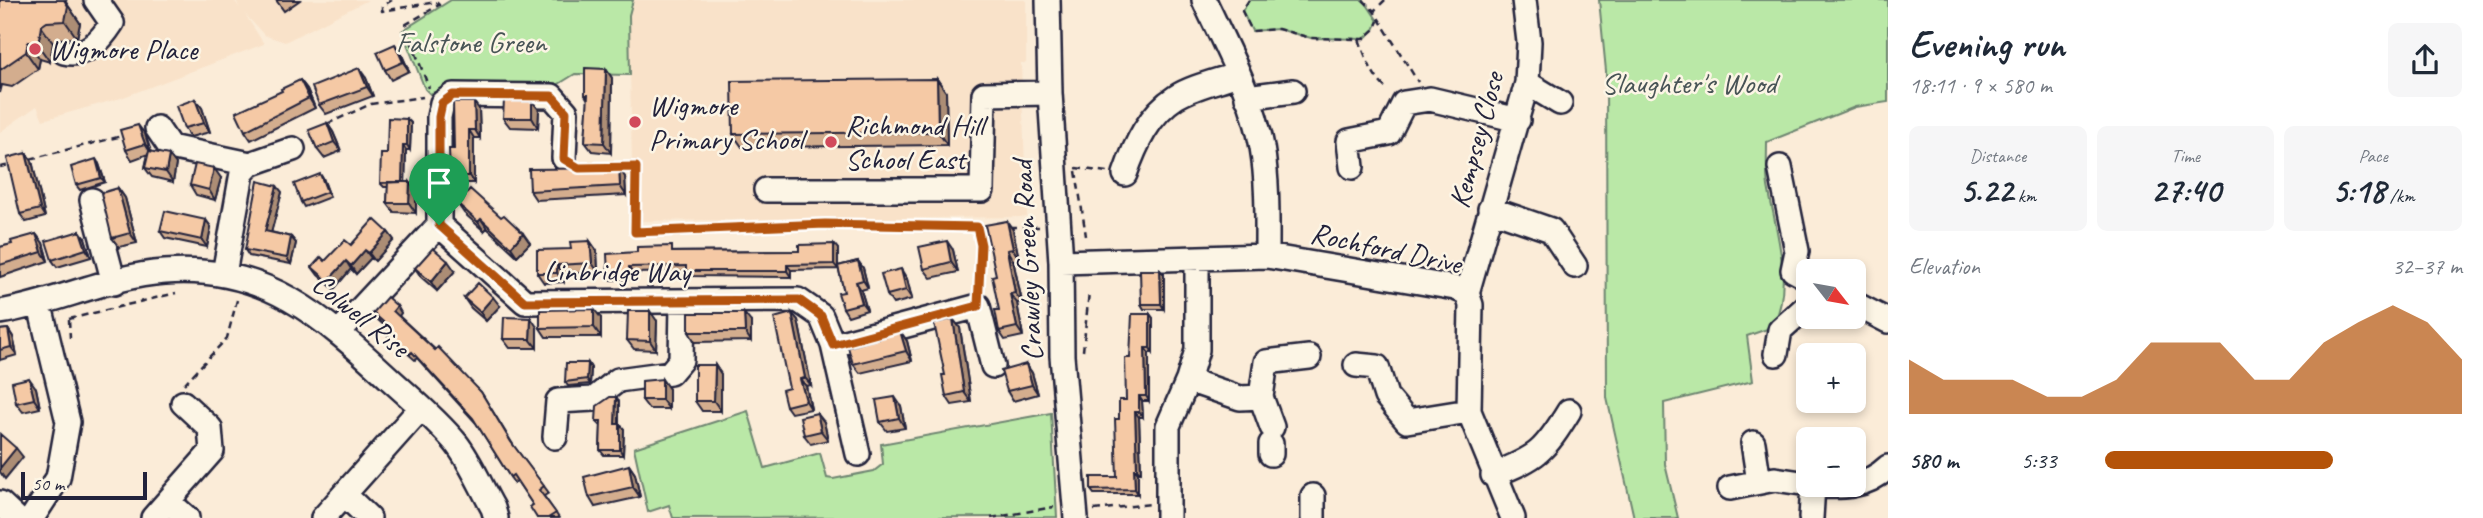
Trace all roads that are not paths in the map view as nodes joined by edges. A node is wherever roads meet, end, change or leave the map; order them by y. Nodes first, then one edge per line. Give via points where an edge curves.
1 (96, 0) edge
2 (1048, 0) edge
3 (1204, 0) edge
4 (1524, 0) edge
5 (64, 52) dead end
6 (1238, 74) junction
7 (1527, 83) junction
8 (1293, 91) dead end
9 (1050, 93) junction
10 (1247, 97) junction
11 (1560, 103) dead end
12 (1518, 120) junction
13 (157, 128) road end
14 (293, 149) dead end
15 (564, 159) road end
16 (250, 164) junction
17 (1352, 167) dead end
18 (1780, 167) dead end
19 (1125, 174) road end
20 (766, 190) dead end
21 (92, 200) dead end
22 (1490, 209) junction
23 (439, 225) junction
24 (1268, 256) junction
25 (1798, 259) edge
26 (1197, 260) junction
27 (1061, 262) junction
28 (1575, 266) dead end
29 (224, 274) junction
30 (114, 283) junction
31 (1467, 293) junction
32 (682, 303) junction
33 (40, 306) junction
34 (1866, 310) edge
35 (0, 312) edge
36 (1796, 316) edge
37 (1888, 321) edge
38 (339, 332) junction
39 (833, 345) junction
40 (1776, 354) dead end
41 (1309, 357) dead end
42 (1356, 365) dead end
43 (993, 366) dead end
44 (1188, 380) junction
45 (1261, 397) junction
46 (183, 404) road end
47 (421, 408) junction
48 (1469, 411) junction
49 (1569, 411) dead end
50 (555, 437) dead end
51 (1271, 441) dead end
52 (1753, 443) dead end
53 (858, 454) dead end
54 (1888, 467) edge
55 (1493, 475) junction
56 (1759, 482) junction
57 (1866, 482) edge
58 (1796, 483) edge
59 (1730, 488) dead end
60 (345, 495) junction
61 (1811, 497) edge
62 (0, 503) edge
63 (161, 510) edge
64 (1168, 510) edge
65 (1080, 515) edge
66 (16, 518) edge
67 (32, 518) edge
68 (187, 518) edge
69 (323, 518) edge
70 (369, 518) edge
71 (496, 518) edge
72 (1513, 518) edge
73 (1811, 518) edge

1 - 5 street via 112,23 101,40 86,50
2 - 9 street, Crawley Green Road
3 - 6 street
4 - 7 street, Kempsey Close via 1530,42
6 - 10 street
6 - 19 street via 1176,97 1136,143
7 - 11 street
7 - 12 street, Kempsey Close
8 - 10 street
9 - 20 street via 984,94 982,190
9 - 27 street, Crawley Green Road
10 - 24 street via 1262,145
12 - 17 street via 1430,99 1404,103 1389,133 1349,141
12 - 22 street, Kempsey Close
13 - 16 street via 170,147
14 - 16 street
15 - 23 street via 566,112 552,96 453,95 442,103 439,117
16 - 29 street via 242,173
18 - 25 street
21 - 30 street
22 - 28 street via 1550,230
22 - 31 street, Kempsey Close
23 - 32 street, Linbridge Way via 525,302
23 - 38 street
24 - 26 street, Rochford Drive
24 - 31 street, Rochford Drive
26 - 27 street, Rochford Drive
26 - 44 street via 1197,350
27 - 65 street, Crawley Green Road via 1062,356
29 - 30 street, Colwell Rise via 164,272
29 - 38 street, Colwell Rise via 284,293
30 - 33 street, Colwell Rise via 76,291
31 - 48 street, Rochford Drive via 1471,305
32 - 39 street, Linbridge Way via 799,300 821,316
32 - 50 street via 681,360 670,373 618,380 594,399 558,401
33 - 35 street, Colwell Rise
33 - 67 street via 68,422 58,478
34 - 37 street
36 - 40 street via 1780,330
38 - 47 street, Colwell Rise
39 - 43 street via 978,306
39 - 53 street, Linbridge Way
41 - 45 street via 1266,362
42 - 48 street via 1377,367 1386,396 1407,421
44 - 45 street via 1240,398
44 - 64 street via 1168,426
45 - 51 street
46 - 63 street via 210,428 212,451
47 - 60 street
47 - 71 street, Colwell Rise via 457,444
48 - 55 street, Rochford Drive
49 - 55 street via 1547,447
52 - 56 street
54 - 57 street
55 - 72 street, Rochford Drive
56 - 58 street
56 - 59 street
60 - 69 street
60 - 70 street
61 - 73 street
62 - 66 street
63 - 68 street

